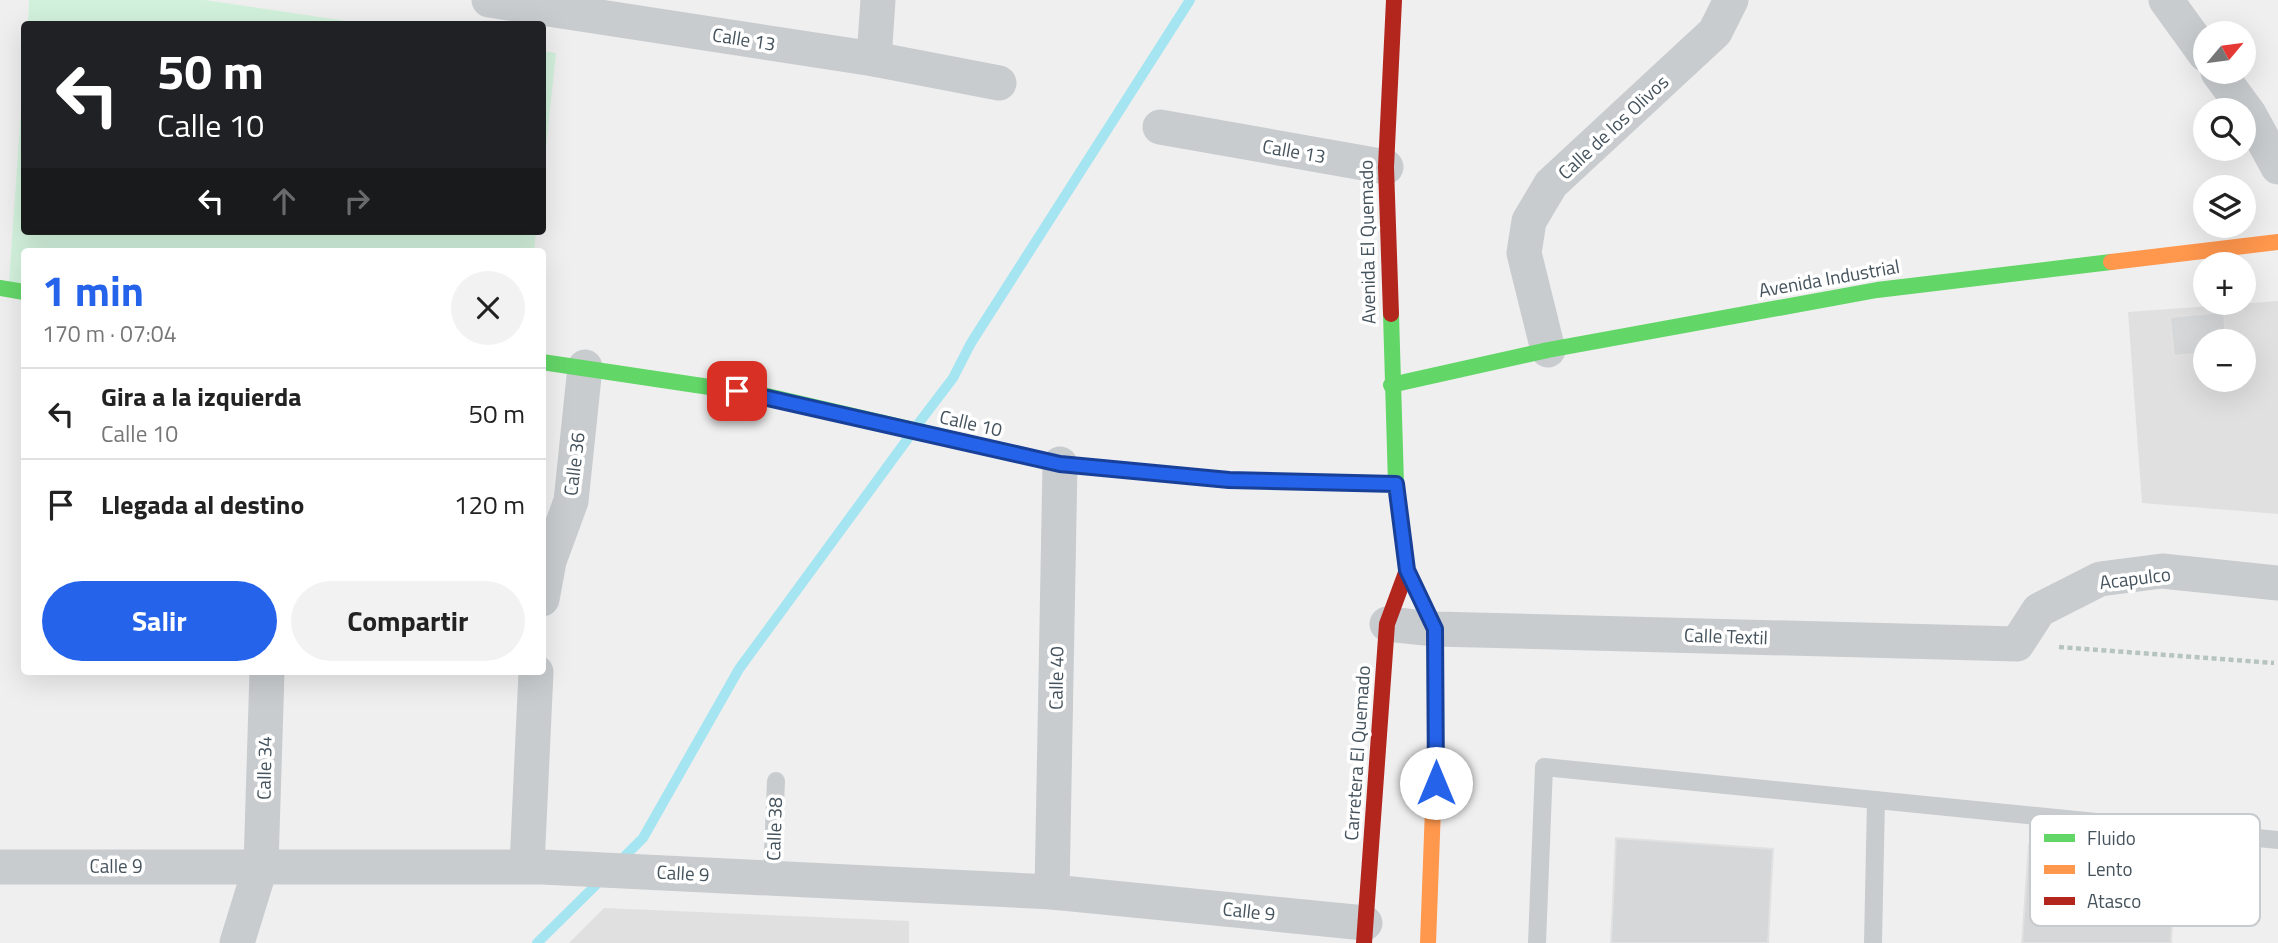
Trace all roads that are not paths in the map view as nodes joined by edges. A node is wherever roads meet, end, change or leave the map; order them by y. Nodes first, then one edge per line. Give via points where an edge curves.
1 (489, 0) edge
2 (878, 0) edge
3 (1394, 0) edge
4 (1731, 0) edge
5 (2166, 0) edge
6 (585, 8) edge
7 (2193, 37) edge
8 (874, 59) junction
9 (999, 83) dead end
10 (2227, 84) edge
11 (1160, 127) dead end
12 (1386, 167) junction
13 (2278, 167) edge
14 (2278, 242) edge
15 (0, 288) edge
16 (21, 292) edge
17 (1548, 350) junction
18 (546, 363) edge
19 (585, 368) junction
20 (1391, 385) junction
21 (1060, 464) junction
22 (1396, 484) junction
23 (1407, 570) junction
24 (546, 578) edge
25 (2278, 583) edge
26 (1387, 624) junction
27 (1435, 629) junction
28 (2017, 644) joint
29 (267, 675) edge
30 (536, 675) edge
31 (776, 780) dead end
32 (1876, 800) junction
33 (2030, 815) edge
34 (2260, 838) edge
35 (2278, 840) edge
36 (261, 865) junction
37 (0, 867) edge
38 (534, 867) junction
39 (772, 878) junction
40 (1052, 892) junction
41 (1364, 933) edge
42 (237, 943) edge
43 (1427, 943) edge
44 (1537, 943) edge
45 (1873, 943) edge

1 - 6 street, Calle 13
2 - 8 street
3 - 12 street, Avenida El Quemado
4 - 17 street, Calle de los Olivos via 1714,32 1551,184 1529,221 1524,253
5 - 7 street
6 - 8 street, Calle 13
8 - 9 street, Calle 13
10 - 13 street
11 - 12 street, Calle 13
12 - 20 street, Avenida El Quemado
14 - 17 street, Avenida Industrial via 1877,290
15 - 16 street
17 - 20 street, Avenida Industrial
18 - 19 street, Calle 10
19 - 21 street, Calle 10 via 763,396
19 - 24 street, Calle 36 via 571,501
20 - 22 street, Avenida El Quemado
21 - 22 street, Calle 10 via 1229,480
21 - 40 street, Calle 40
22 - 23 street, Carretera El Quemado
23 - 26 street, Carretera El Quemado
23 - 27 street, Carretera El Quemado
25 - 28 street, Acapulco via 2162,571 2100,579 2039,610
26 - 27 street, Calle Textil
26 - 41 street, Carretera El Quemado
27 - 28 street, Calle Textil
27 - 43 street, Carretera El Quemado via 1436,783
29 - 36 street, Calle 34
30 - 38 street
31 - 39 lane, Calle 38
32 - 33 lane
32 - 44 lane via 1544,767
32 - 45 lane
34 - 35 lane
36 - 37 street, Calle 9
36 - 38 street, Calle 9
36 - 42 street, Calle 34
38 - 39 street, Calle 9
39 - 40 street, Calle 9
40 - 41 street, Calle 9

